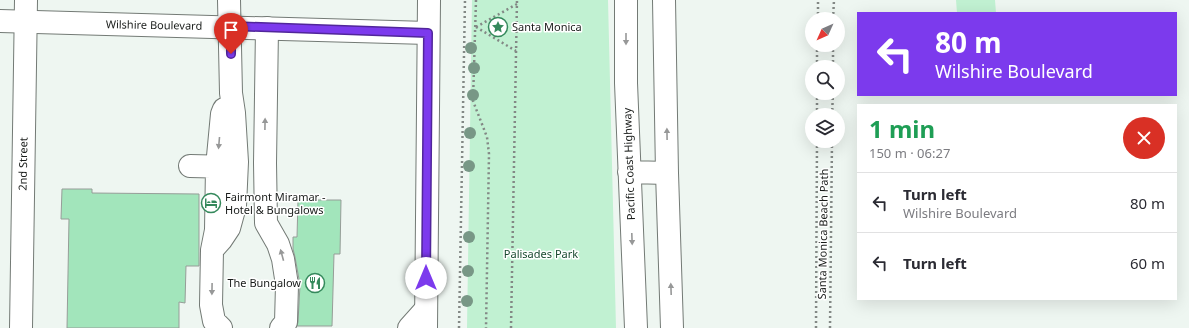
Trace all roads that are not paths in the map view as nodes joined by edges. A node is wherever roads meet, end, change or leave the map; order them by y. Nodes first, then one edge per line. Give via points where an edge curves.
1 (26, 0) edge
2 (230, 0) edge
3 (429, 0) edge
4 (626, 0) edge
5 (664, 0) edge
6 (0, 21) edge
7 (26, 22) junction
8 (231, 26) junction
9 (267, 28) junction
10 (428, 33) junction
11 (264, 163) junction
12 (190, 166) dead end
13 (230, 166) junction
14 (630, 172) junction
15 (667, 173) junction
16 (426, 318) edge
17 (21, 328) edge
18 (221, 328) edge
19 (281, 328) edge
20 (410, 328) edge
21 (636, 328) edge
22 (672, 328) edge

1 - 7 main road, 2nd Street
2 - 8 main road
3 - 10 main road
4 -> 14 main road, Pacific Coast Highway
15 -> 5 main road
6 - 7 main road, Wilshire Boulevard
7 - 8 main road, Wilshire Boulevard
7 - 17 main road, 2nd Street
8 - 9 main road, Wilshire Boulevard
8 -> 13 main road via 231,93 222,114
9 - 10 main road, Wilshire Boulevard
11 -> 9 main road
10 - 16 main road
11 - 13 main road
19 -> 11 main road via 286,322 287,284 278,244 266,223
12 - 13 main road
13 -> 18 main road via 212,250 212,305 214,321
14 - 15 main road
14 -> 21 main road, Pacific Coast Highway
22 -> 15 main road
16 - 20 main road

